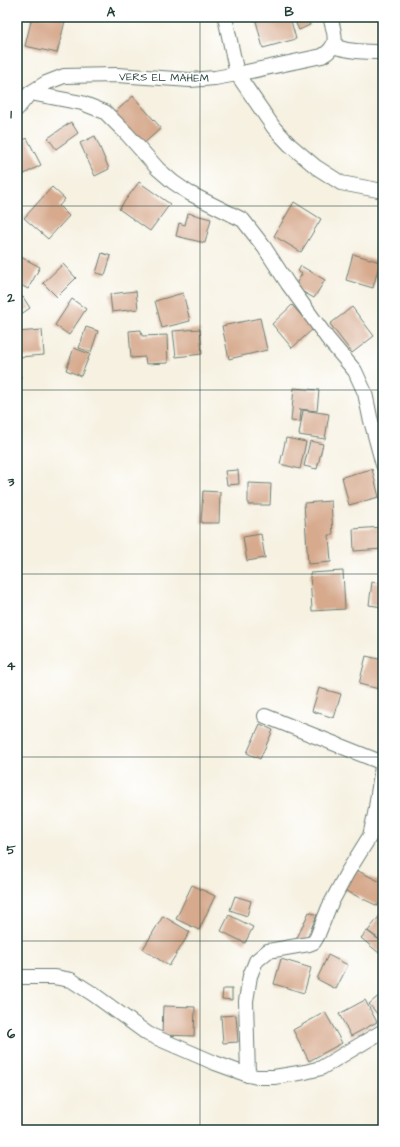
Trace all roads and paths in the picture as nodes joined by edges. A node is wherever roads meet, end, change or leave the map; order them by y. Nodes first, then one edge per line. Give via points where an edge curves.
1 (225, 17) edge
2 (330, 17) edge
3 (334, 46) junction
4 (383, 52) edge
5 (237, 74) junction
6 (30, 93) junction
7 (17, 109) edge
8 (383, 191) edge
9 (383, 465) edge
10 (265, 716) dead end
11 (383, 760) edge
12 (382, 763) edge
13 (17, 977) edge
14 (383, 1031) edge
15 (248, 1075) junction

1 - 5 street
2 - 3 street via 335,37
3 - 4 street via 348,51
3 - 5 street, VERS EL MAHEM via 322,56
5 - 6 street, VERS EL MAHEM via 190,80 64,76
5 - 8 street via 274,128 316,167 341,183
6 - 7 street, VERS EL MAHEM
6 - 9 street via 82,103 105,112 173,182 242,220 264,247 328,340 355,371 365,393
10 - 12 street
11 - 12 street
12 - 15 street via 370,836 329,907 314,942 268,951 256,961 250,976 246,1001
13 - 15 street via 54,977 71,980 148,1034
14 - 15 street via 313,1071 274,1077

